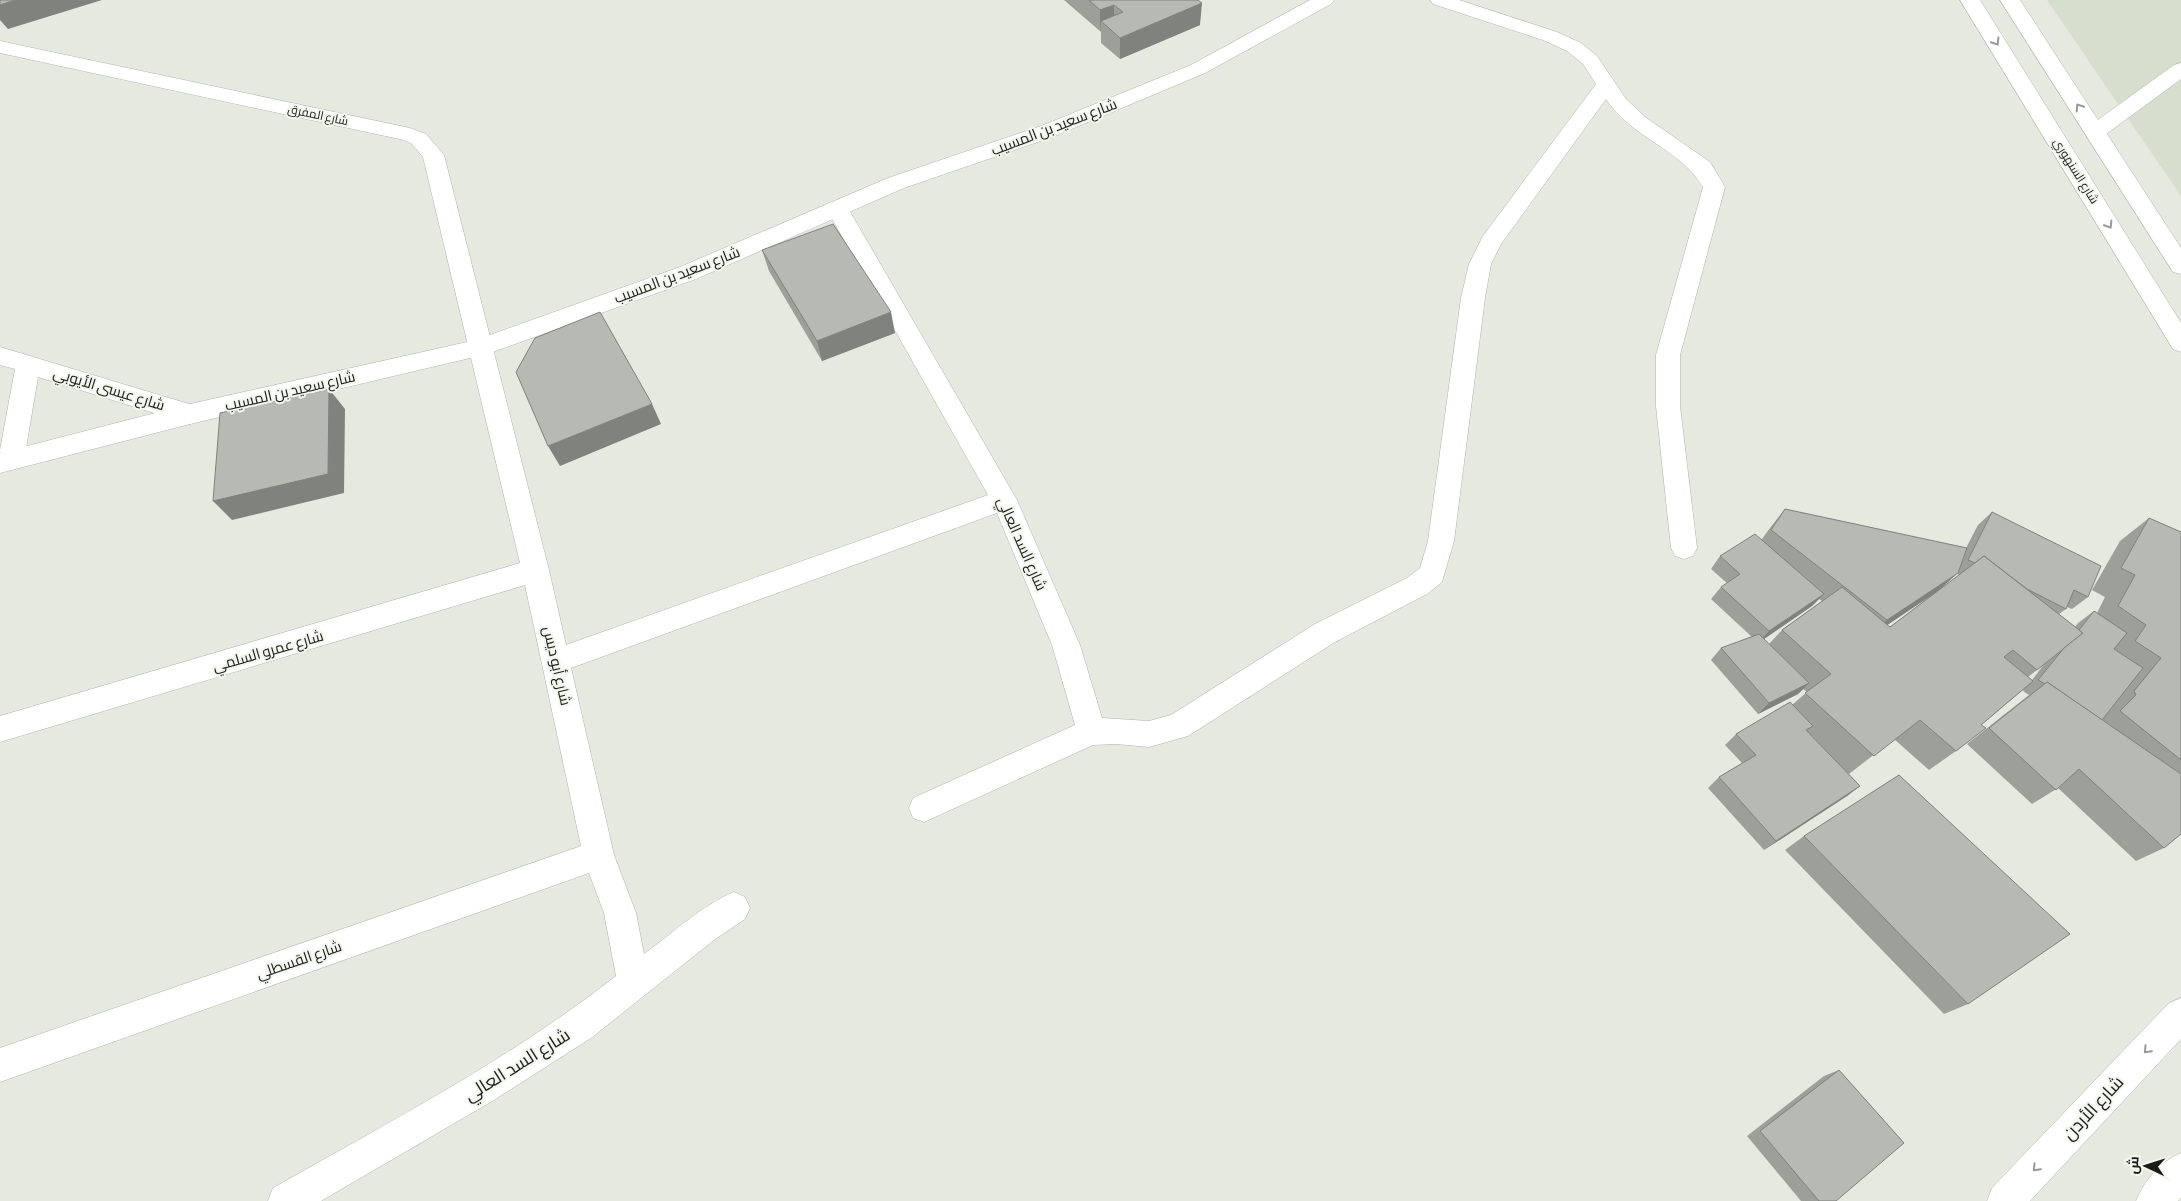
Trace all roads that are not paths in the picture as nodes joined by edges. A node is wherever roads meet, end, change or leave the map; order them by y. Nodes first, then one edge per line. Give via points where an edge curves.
1 (1324, 0) edge
2 (1440, 0) edge
3 (1970, 0) edge
4 (2010, 0) edge
5 (0, 47) edge
6 (2181, 69) edge
7 (1605, 86) junction
8 (2095, 132) junction
9 (2075, 169) junction
10 (2120, 170) junction
11 (837, 208) junction
12 (2181, 266) edge
13 (2181, 342) edge
14 (479, 348) junction
15 (0, 356) edge
16 (28, 363) junction
17 (190, 414) junction
18 (6, 461) edge
19 (1004, 500) junction
20 (1684, 548) dead end
21 (535, 570) junction
22 (556, 661) junction
23 (0, 729) edge
24 (1091, 732) junction
25 (924, 808) dead end
26 (598, 855) junction
27 (734, 908) dead end
28 (634, 983) junction
29 (2181, 1015) edge
30 (0, 1065) edge
31 (2181, 1171) edge
32 (286, 1201) edge
33 (2005, 1201) edge
34 (2154, 1201) edge

1 - 11 main road, شارع سعيد بن المسيب via 1198,69 1048,131 896,183
2 - 7 main road via 1574,47 1590,60
3 -> 9 main road, شارع السنهوري
8 -> 4 main road
5 - 14 main road, شارع المفرق via 420,139 433,155
6 - 8 main road
7 - 20 main road via 1638,122 1702,167 1714,187 1668,355 1668,406
7 - 24 main road via 1491,241 1480,264 1440,541 1432,574 1417,586 1325,633 1178,727 1149,734
8 - 10 main road
9 - 10 main road
9 -> 13 main road, شارع السنهوري
10 - 12 main road
11 - 14 main road, شارع سعيد بن المسيب via 688,273
11 - 19 main road, شارع السد العالي
14 - 17 main road, شارع سعيد بن المسيب
14 - 21 main road, شارع أبو ديس
15 - 16 main road, شارع عيسى الأيوبي
16 - 17 main road, شارع عيسى الأيوبي
16 - 18 main road
17 - 18 main road, شارع سعيد بن المسيب
19 - 22 main road
19 - 24 main road, شارع السد العالي via 1066,645
21 - 22 main road, شارع أبو ديس
21 - 23 main road, شارع عمرو السلمي
22 - 26 main road, شارع أبو ديس
24 - 25 main road
26 - 28 main road, شارع أبو ديس via 620,913
26 - 30 main road, شارع القسطلي
27 - 28 main road, شارع السد العالي
28 - 32 main road, شارع السد العالي via 579,1026 482,1088
29 -> 33 main road, شارع الأردن
31 - 34 main road

